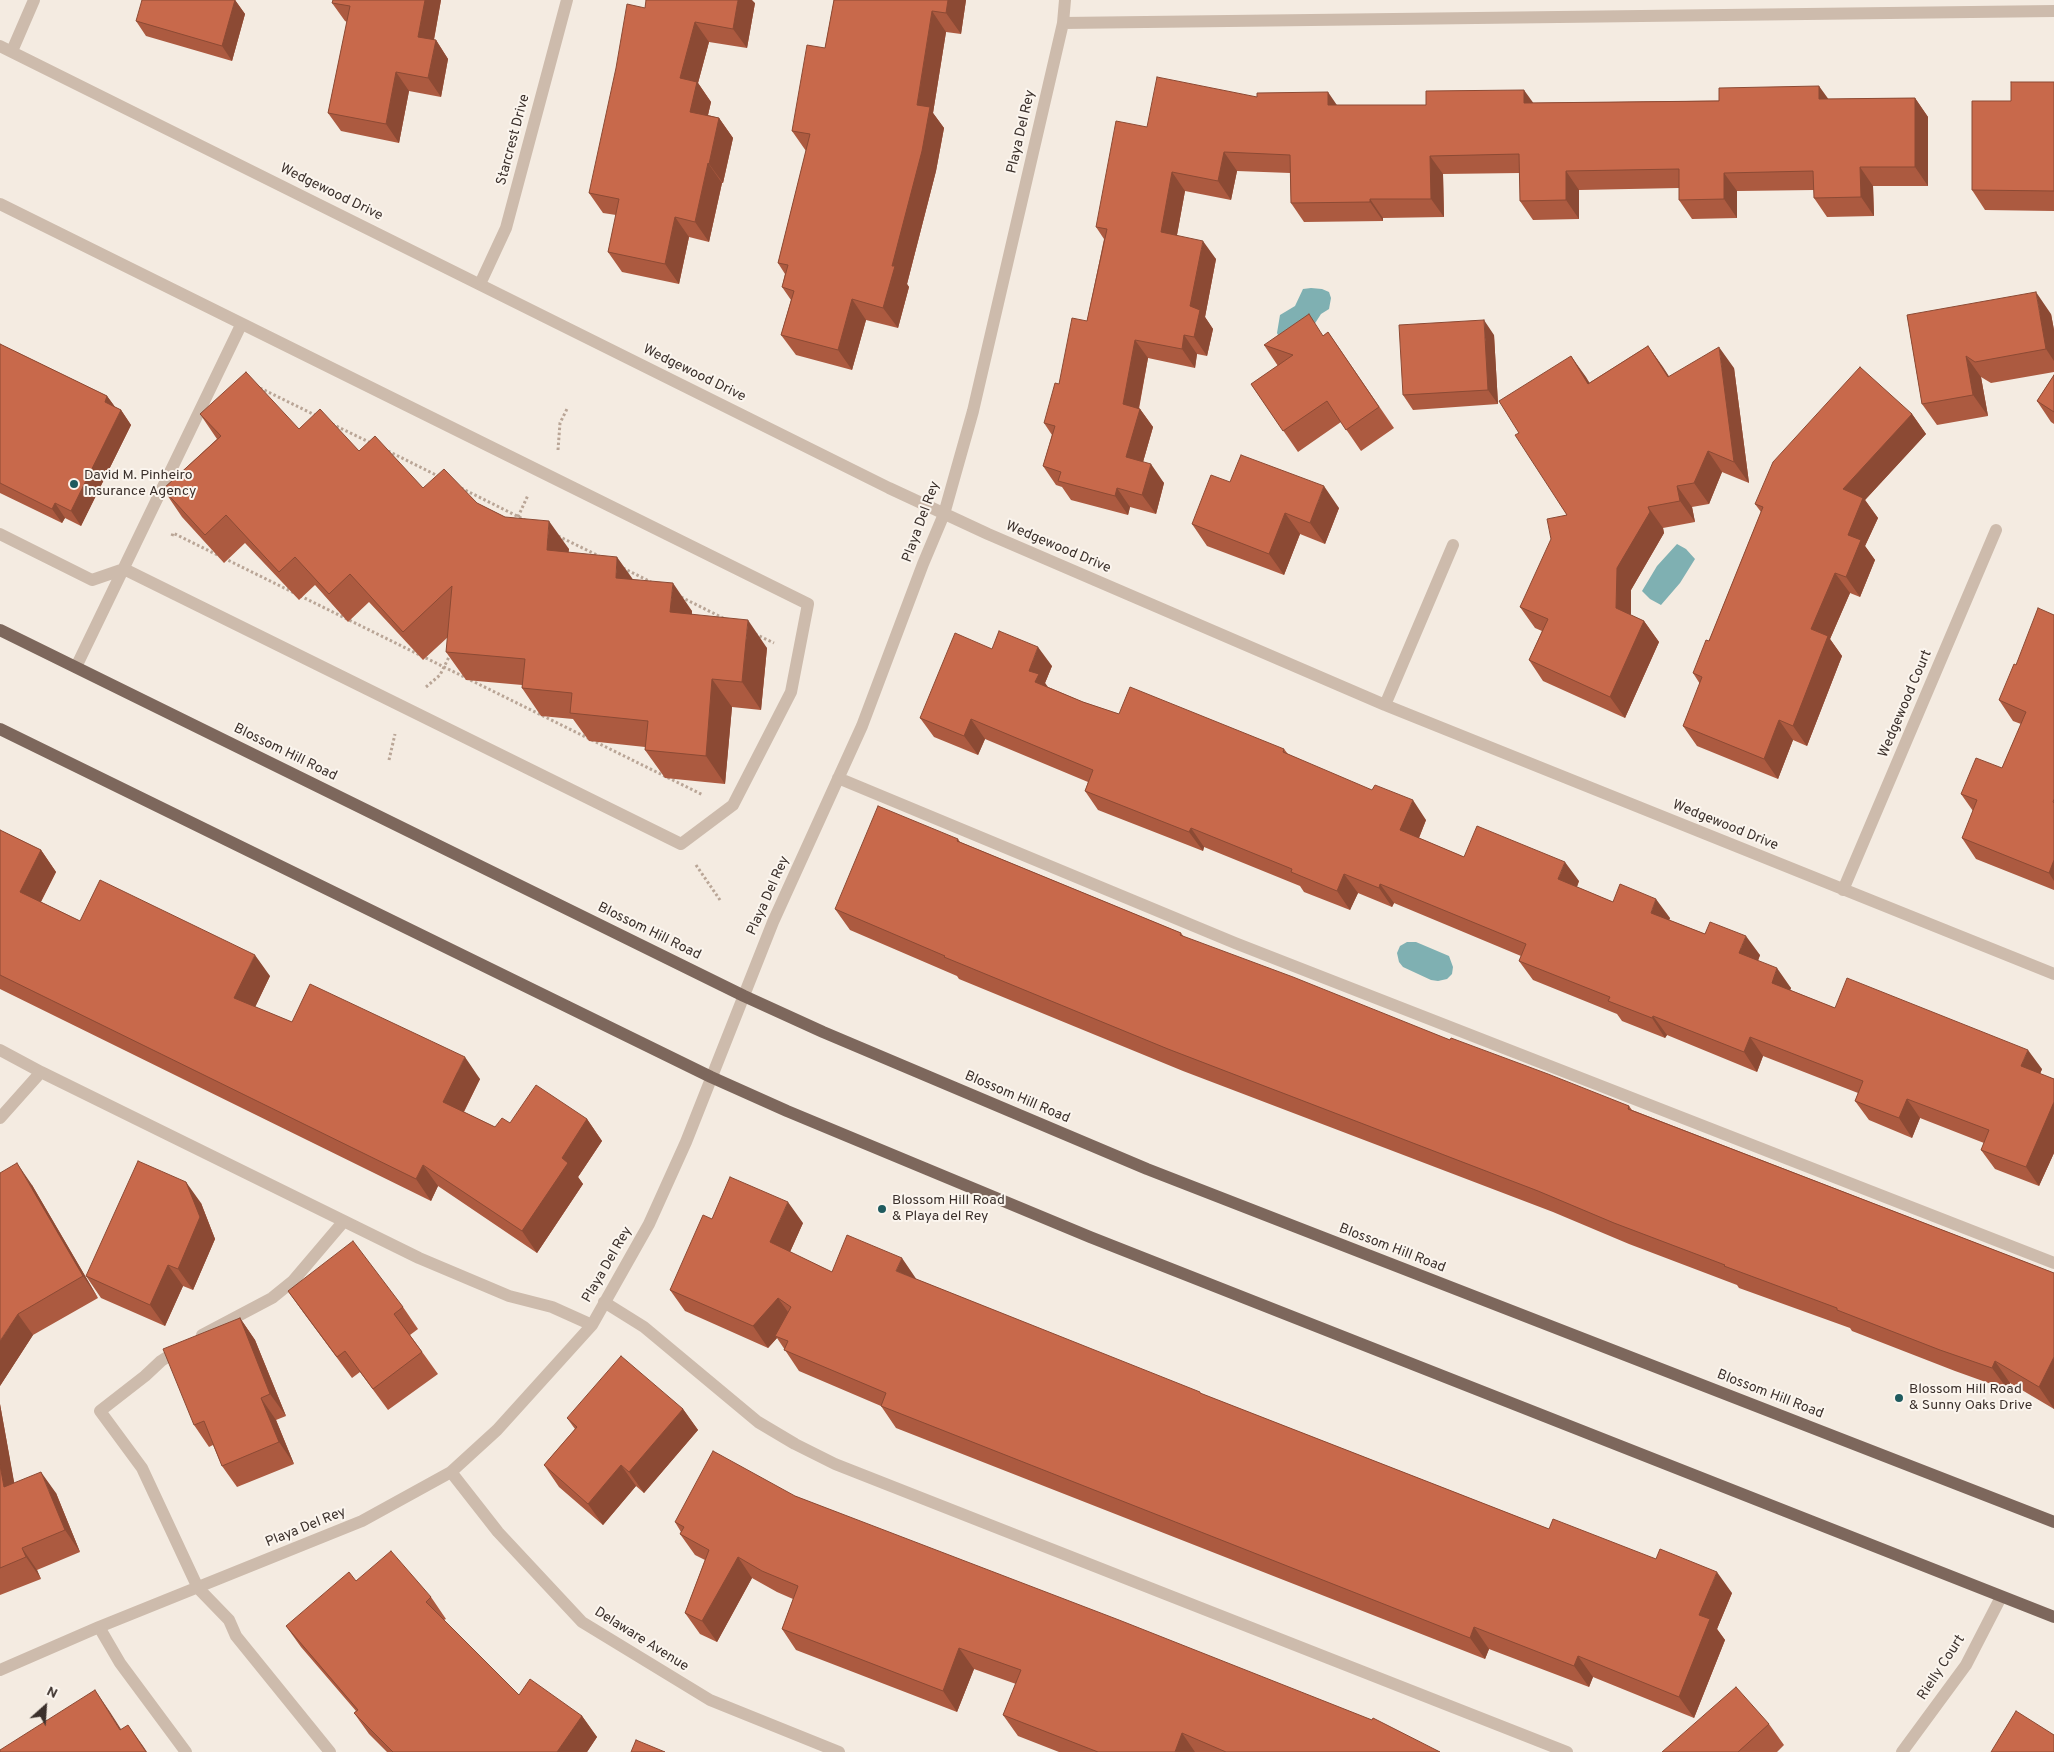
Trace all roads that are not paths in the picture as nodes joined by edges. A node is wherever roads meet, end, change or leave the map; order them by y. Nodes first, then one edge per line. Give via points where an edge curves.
1 (34, 0) edge
2 (567, 0) edge
3 (1065, 0) edge
4 (2054, 11) edge
5 (1063, 23) junction
6 (6, 48) edge
7 (0, 204) edge
8 (480, 284) junction
9 (241, 325) junction
10 (944, 514) junction
11 (1996, 530) dead end
12 (0, 534) edge
13 (1453, 545) dead end
14 (124, 569) junction
15 (0, 630) edge
16 (76, 667) junction
17 (1385, 705) junction
18 (0, 729) edge
19 (838, 778) junction
20 (1843, 890) junction
21 (2054, 974) edge
22 (744, 996) junction
23 (0, 1050) edge
24 (41, 1072) junction
25 (711, 1077) junction
26 (0, 1118) edge
27 (344, 1222) junction
28 (2054, 1262) edge
29 (604, 1302) junction
30 (592, 1325) junction
31 (450, 1472) junction
32 (2054, 1522) edge
33 (198, 1588) junction
34 (2001, 1597) junction
35 (2054, 1617) edge
36 (99, 1627) junction
37 (0, 1670) edge
38 (186, 1752) edge
39 (330, 1752) edge
40 (839, 1752) edge
41 (1567, 1752) edge
42 (1902, 1752) edge

1 - 6 street
2 - 8 street, Starcrest Drive via 506,228
3 - 5 street, Playa Del Rey
4 - 5 street
5 - 10 street, Playa Del Rey via 973,410
6 - 8 street, Wedgewood Drive
7 - 9 street
8 - 10 street, Wedgewood Drive
9 - 14 street
9 - 14 street via 808,604 791,692 733,805 681,844
10 - 17 street, Wedgewood Drive
10 - 19 street, Playa Del Rey via 862,726
11 - 20 street, Wedgewood Court
12 - 14 street via 92,580
13 - 17 street
14 - 16 street
15 - 16 main road, Blossom Hill Road
16 - 22 main road, Blossom Hill Road
17 - 20 street, Wedgewood Drive
18 - 25 main road
19 - 22 street, Playa Del Rey via 773,922
19 - 28 street via 1235,943
20 - 21 street, Wedgewood Drive
22 - 25 street, Playa Del Rey
22 - 32 main road, Blossom Hill Road via 1147,1169
23 - 24 street
24 - 26 street
24 - 27 street
25 - 29 street, Playa Del Rey via 649,1224
25 - 34 main road via 1090,1237
27 - 30 street via 418,1258 509,1296 552,1307
27 - 33 street via 293,1281 272,1298 161,1360 100,1411 142,1468
29 - 30 street, Playa Del Rey
29 - 41 street via 644,1327 758,1422 835,1464
30 - 31 street, Playa Del Rey via 497,1430
31 - 33 street, Playa Del Rey via 362,1522
31 - 40 street, Delaware Avenue via 498,1532 582,1622 710,1700
33 - 36 street, Playa Del Rey
33 - 39 street via 229,1620 236,1636
34 - 35 main road
34 - 42 street, Rielly Court via 1966,1664
36 - 37 street, Playa Del Rey
36 - 38 street via 120,1663

